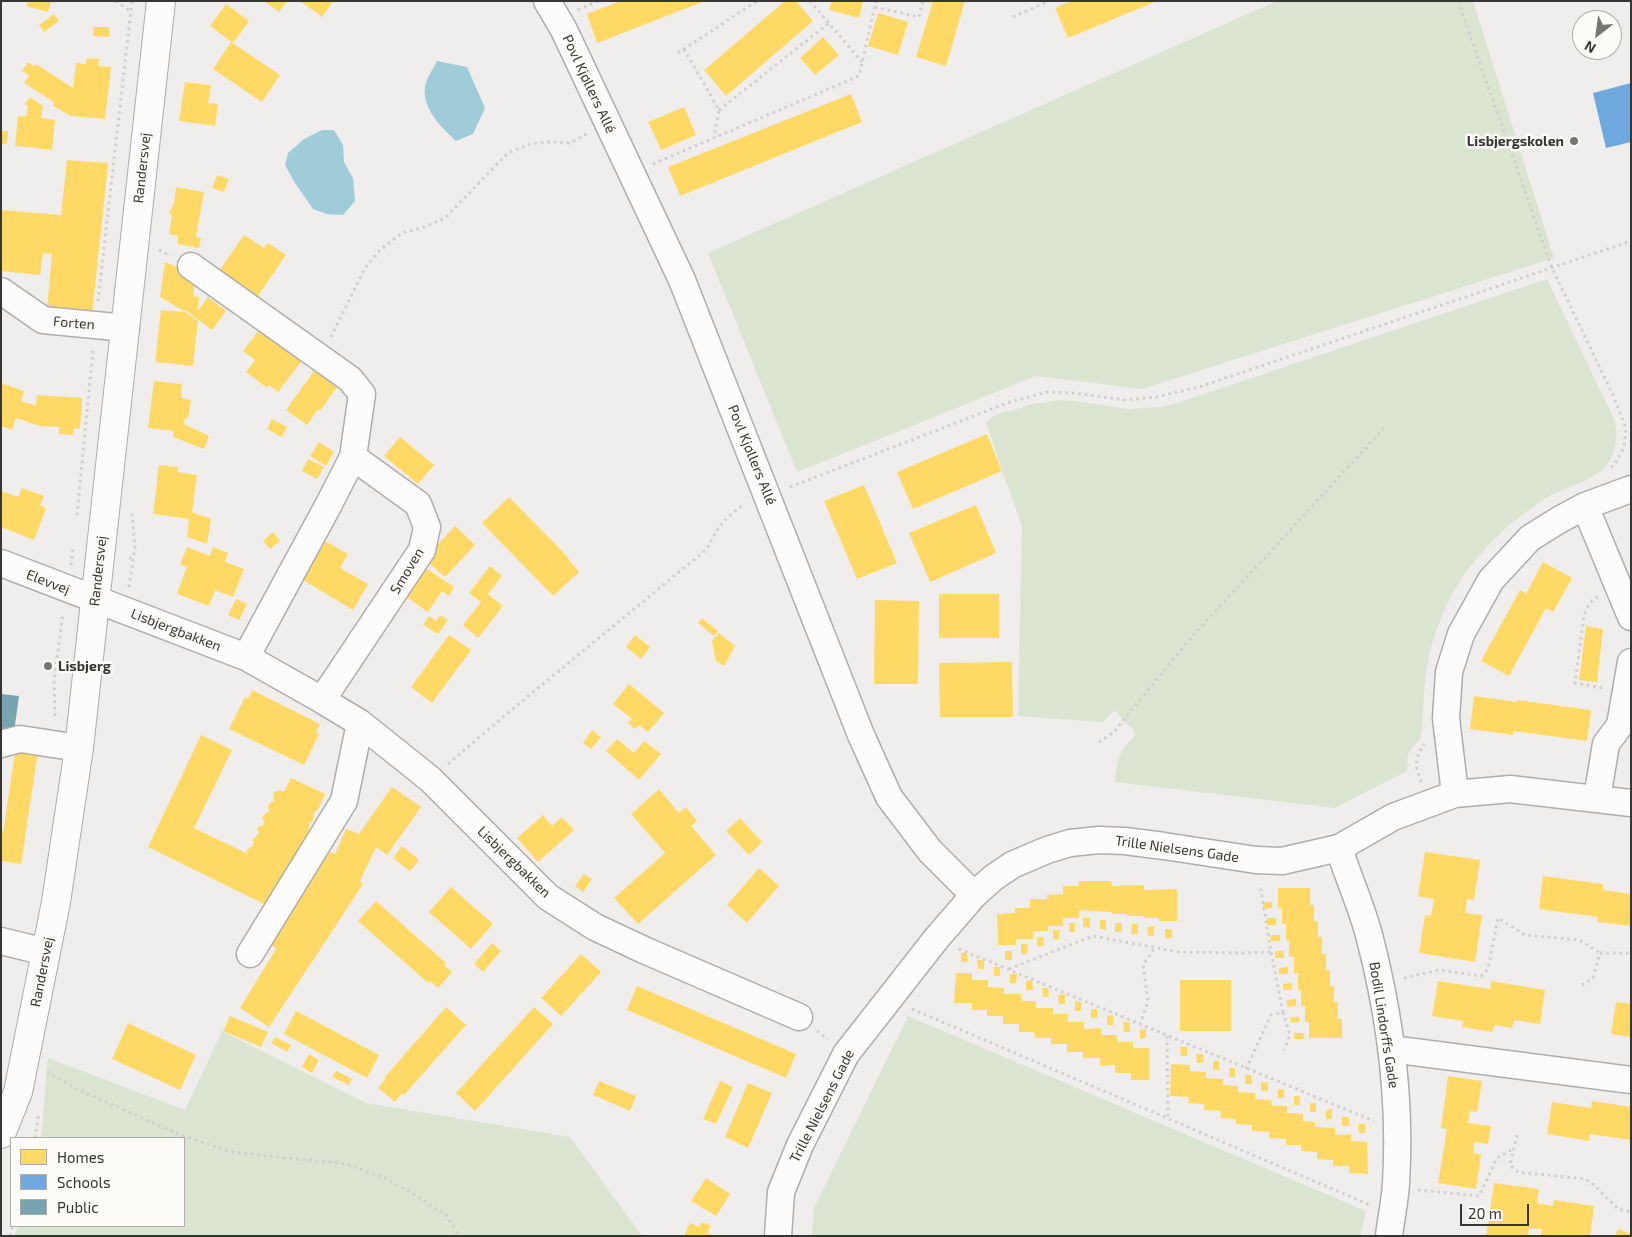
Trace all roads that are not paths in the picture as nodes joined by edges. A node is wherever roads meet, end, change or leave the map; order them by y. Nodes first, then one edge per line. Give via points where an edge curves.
1 (161, 1) edge
2 (547, 1) edge
3 (190, 266) dead end
4 (1, 291) edge
5 (126, 328) junction
6 (352, 457) junction
7 (1631, 489) edge
8 (1585, 506) junction
9 (1, 563) edge
10 (95, 600) junction
11 (1631, 617) edge
12 (246, 657) junction
13 (1631, 662) edge
14 (322, 700) junction
15 (360, 723) junction
16 (1, 744) edge
17 (68, 746) junction
18 (1455, 794) junction
19 (1597, 798) junction
20 (1631, 803) edge
21 (1339, 848) junction
22 (974, 896) junction
23 (1, 941) edge
24 (46, 952) junction
25 (250, 954) dead end
26 (799, 1017) road end
27 (1391, 1048) junction
28 (1631, 1080) edge
29 (1, 1134) edge
30 (1390, 1225) edge
31 (778, 1236) edge

1 - 5 main road, Randersvej
2 - 22 street, Povl Kjøllers Allé via 564,30 682,280 861,735 889,797 930,851
3 - 6 street via 350,379 362,394
4 - 5 street, Forten via 43,320
5 - 10 main road, Randersvej
6 - 12 street
6 - 14 street, Smoven via 418,504 427,527 422,550
7 - 8 street
8 - 11 street
8 - 18 street via 1530,538 1491,580 1461,634 1449,672 1446,718
9 - 10 street, Elevvej
10 - 12 street, Lisbjergbakken
10 - 17 main road, Randersvej
12 - 14 street, Lisbjergbakken
13 - 19 street via 1620,725 1606,744
14 - 15 street, Lisbjergbakken
15 - 25 street via 344,801
15 - 26 street, Lisbjergbakken via 430,779 548,897 596,927
16 - 17 street via 20,739
17 - 24 main road, Randersvej via 56,902
18 - 19 street, Trille Nielsens Gade via 1510,789
18 - 21 street, Trille Nielsens Gade via 1393,817
19 - 20 street, Trille Nielsens Gade
21 - 22 street, Trille Nielsens Gade via 1282,861 1125,841 1070,843 1012,865
21 - 27 street, Bodil Lindorffs Gade via 1369,933
22 - 31 street, Trille Nielsens Gade via 846,1054 781,1192
23 - 24 street
24 - 29 main road, Randersvej via 18,1092
27 - 28 street
27 - 30 street, Bodil Lindorffs Gade via 1398,1130

